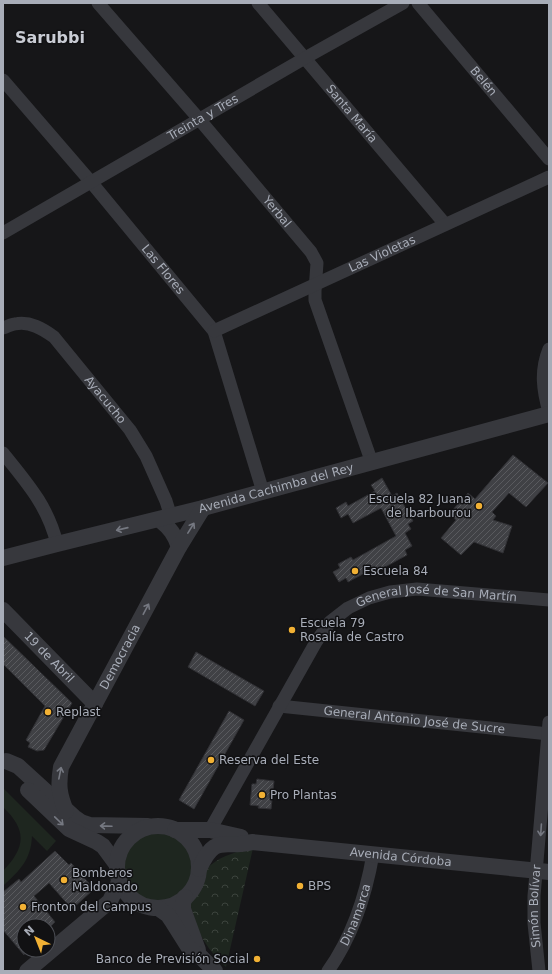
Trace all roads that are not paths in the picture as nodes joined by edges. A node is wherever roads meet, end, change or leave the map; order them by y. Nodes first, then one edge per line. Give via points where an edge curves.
1 (98, 3) edge
2 (258, 3) edge
3 (403, 3) edge
4 (418, 3) edge
5 (305, 58) junction
6 (3, 80) edge
7 (199, 119) junction
8 (549, 159) edge
9 (549, 176) edge
10 (91, 182) junction
11 (445, 224) junction
12 (3, 233) edge
13 (315, 283) junction
14 (3, 328) edge
15 (214, 331) junction
16 (549, 349) edge
17 (549, 413) edge
18 (3, 454) edge
19 (372, 463) junction
20 (263, 492) junction
21 (204, 508) junction
22 (165, 518) junction
23 (57, 544) junction
24 (180, 547) junction
25 (3, 558) edge
26 (549, 600) edge
27 (3, 610) edge
28 (95, 704) junction
29 (279, 706) junction
30 (549, 730) edge
31 (5, 759) edge
32 (66, 811) junction
33 (159, 826) junction
34 (175, 830) junction
35 (210, 830) junction
36 (252, 842) junction
37 (373, 854) junction
38 (117, 865) junction
39 (199, 869) junction
40 (543, 871) edge
41 (120, 882) junction
42 (185, 897) junction
43 (131, 899) junction
44 (158, 908) junction
45 (201, 957) junction
46 (27, 971) edge
47 (41, 971) edge
48 (215, 971) edge
49 (328, 971) edge
50 (539, 971) edge

1 - 7 street, Yerbal
2 - 5 street, Santa María
3 - 5 street, Treinta y Tres
4 - 8 street, Belén
5 - 7 street, Treinta y Tres
5 - 11 street, Santa María
6 - 10 street, Las Flores
7 - 10 street, Treinta y Tres
7 - 13 street, Yerbal via 311,252 317,263
9 - 11 street, Las Violetas
10 - 12 street, Treinta y Tres
10 - 15 street, Las Flores
11 - 13 street, Las Violetas
13 - 15 street, Las Violetas
13 - 19 street, Yerbal via 315,300
14 - 22 street, Ayacucho via 15,324 29,324 43,329 54,337 130,430 146,456 166,501
15 - 20 street, Las Flores
16 - 17 street via 543,372 544,394
17 - 19 street, Avenida Cachimba del Rey
18 - 23 street via 44,507
19 - 20 street, Avenida Cachimba del Rey
20 - 21 street, Avenida Cachimba del Rey
21 - 22 street, Avenida Cachimba del Rey
24 -> 21 street, Democracia
22 -> 23 street, Avenida Cachimba del Rey
22 - 24 street
23 - 25 street, Avenida Cachimba del Rey
28 -> 24 street, Democracia
26 - 29 street, General José de San Martín via 418,589 390,592 369,598 348,608 330,622
27 - 28 street, 19 de Abril
32 -> 28 street, Democracia via 58,782 61,767
29 - 30 street, General Antonio José de Sucre
29 - 35 street, General José de San Martín
30 -> 40 street, Simón Bolívar
31 - 32 street via 18,766
31 -> 38 street via 12,773 61,823 73,832 103,846
33 -> 32 street via 90,825
33 - 34 street
33 - 38 street via 143,829 130,837 121,850
34 - 35 street, Avenida Córdoba
34 - 39 street via 193,846
35 - 36 street, Avenida Córdoba
36 - 37 street, Avenida Córdoba
36 - 39 street, Avenida Córdoba via 225,843 215,847 206,855
37 - 40 street, Avenida Córdoba
37 - 49 street, Dinamarca via 368,882 355,918 338,956
38 - 41 street
39 - 42 street via 195,884
40 - 50 street, Simón Bolívar via 534,896
41 - 43 street
41 - 46 street via 110,900
42 - 44 street via 178,903
42 - 45 street via 183,909
43 - 44 street via 145,906
43 - 47 street via 114,908
44 - 45 street via 168,915 189,948
45 - 48 street

